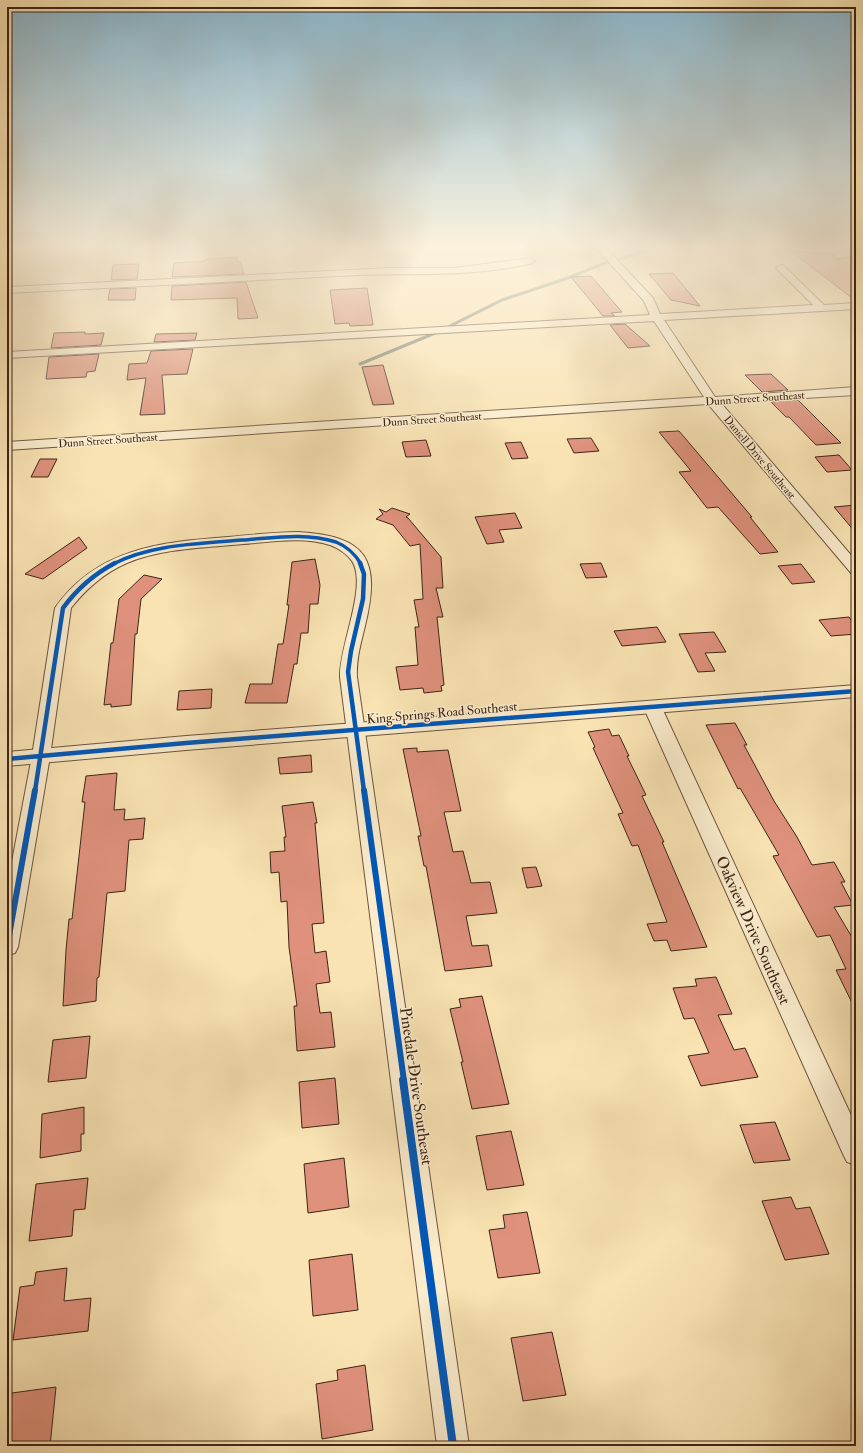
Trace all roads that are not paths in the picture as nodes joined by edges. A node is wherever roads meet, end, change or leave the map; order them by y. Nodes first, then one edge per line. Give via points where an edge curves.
1 (656, 315) edge
2 (709, 315) edge
3 (657, 318) junction
4 (7, 355) edge
5 (856, 391) edge
6 (713, 402) junction
7 (7, 446) edge
8 (856, 570) edge
9 (856, 691) edge
10 (652, 706) junction
11 (356, 730) junction
12 (41, 756) junction
13 (7, 759) edge
14 (7, 947) edge
15 (856, 1154) edge
16 (453, 1446) edge

1 - 3 street, Daniell Drive Southeast
2 - 3 street
3 - 4 street
3 - 6 street, Daniell Drive Southeast
5 - 6 street, Dunn Street Southeast
6 - 7 street, Dunn Street Southeast
6 - 8 street, Daniell Drive Southeast
9 - 10 street, King Springs Road Southeast
10 - 11 street, King Springs Road Southeast
10 - 15 street, Oakview Drive Southeast
11 - 12 street, King Springs Road Southeast
11 - 12 street, Pinedale Drive Southeast via 349,664 365,586 361,564 349,550 332,541 307,537 199,543 158,549 123,560 97,572 76,590 63,608
11 - 16 street, Pinedale Drive Southeast
12 - 13 street, King Springs Road Southeast
12 - 14 street, Pinedale Drive Southeast

